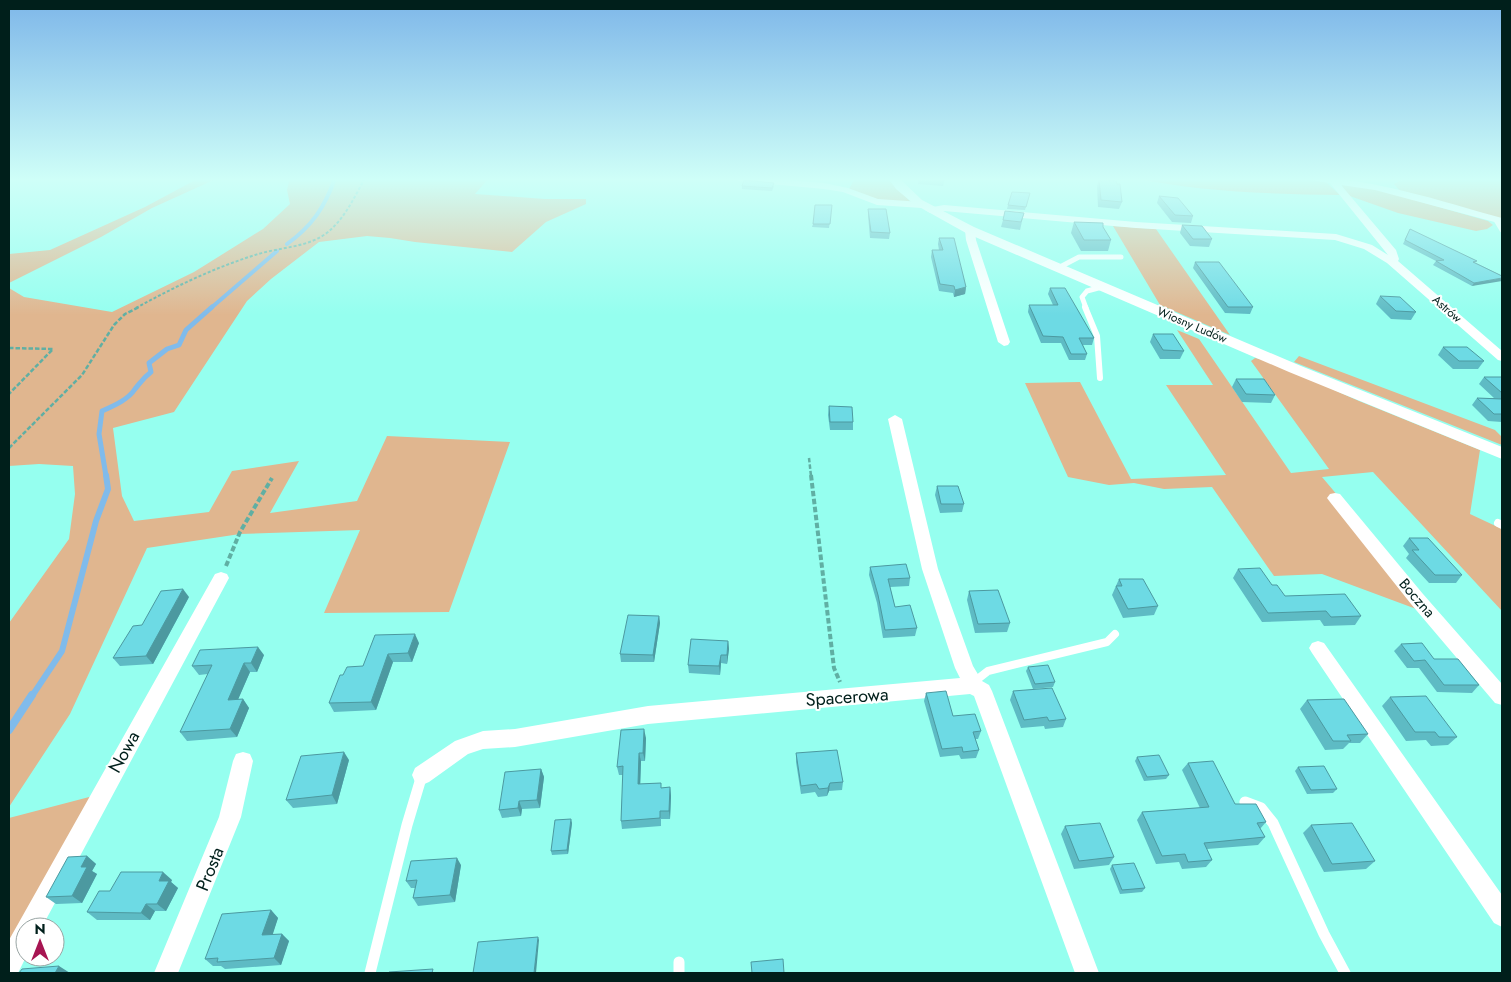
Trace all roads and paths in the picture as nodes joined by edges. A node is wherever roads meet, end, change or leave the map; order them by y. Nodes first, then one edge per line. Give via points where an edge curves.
1 (335, 224) edge
2 (958, 224) edge
3 (1113, 224) edge
4 (1369, 224) edge
5 (970, 230) junction
6 (1121, 257) dead end
7 (1391, 261) junction
8 (1058, 268) junction
9 (1102, 287) junction
10 (1004, 342) dead end
11 (9, 348) edge
12 (1502, 357) edge
13 (1100, 378) dead end
14 (9, 394) edge
15 (895, 420) dead end
16 (9, 448) edge
17 (1502, 453) edge
18 (809, 458) dead end
19 (272, 478) dead end
20 (1335, 498) dead end
21 (221, 578) joint
22 (1115, 634) dead end
23 (1318, 648) dead end
24 (975, 687) junction
25 (858, 696) junction
26 (1502, 697) edge
27 (243, 761) dead end
28 (422, 775) joint
29 (1245, 802) edge
30 (1502, 914) edge
31 (35, 917) edge
32 (15, 953) edge
33 (9, 964) edge
34 (166, 973) edge
35 (370, 973) edge
36 (1087, 973) edge
37 (1345, 973) edge

1 - 16 path via 321,237 242,260 125,314 114,325 82,375
2 - 5 street, Wiosny Ludów
3 - 7 street, Astrów via 1336,237 1368,247
4 - 7 street, Astrów via 1392,252 1394,259
5 - 8 street, Wiosny Ludów
5 - 10 street via 970,240
6 - 8 lane via 1079,257
7 - 12 street, Astrów
8 - 9 street, Wiosny Ludów
9 - 13 lane via 1088,291 1082,297 1097,331 1099,349 1096,365
9 - 17 street, Wiosny Ludów
11 - 14 path via 53,349
15 - 24 street via 930,569 964,668
18 - 25 path via 834,668 840,682
19 - 21 path via 240,532
20 - 26 street, Boczna
21 - 31 street, Nowa
22 - 24 lane via 1107,642 988,671 979,678
23 - 30 street
24 - 25 street, Spacerowa via 967,685
24 - 36 street via 982,691
25 - 28 street, Spacerowa via 648,716 515,738 483,740 462,747
27 - 34 street, Prosta via 230,817
28 - 35 lane
29 - 37 lane via 1261,808 1273,823
32 - 33 street

